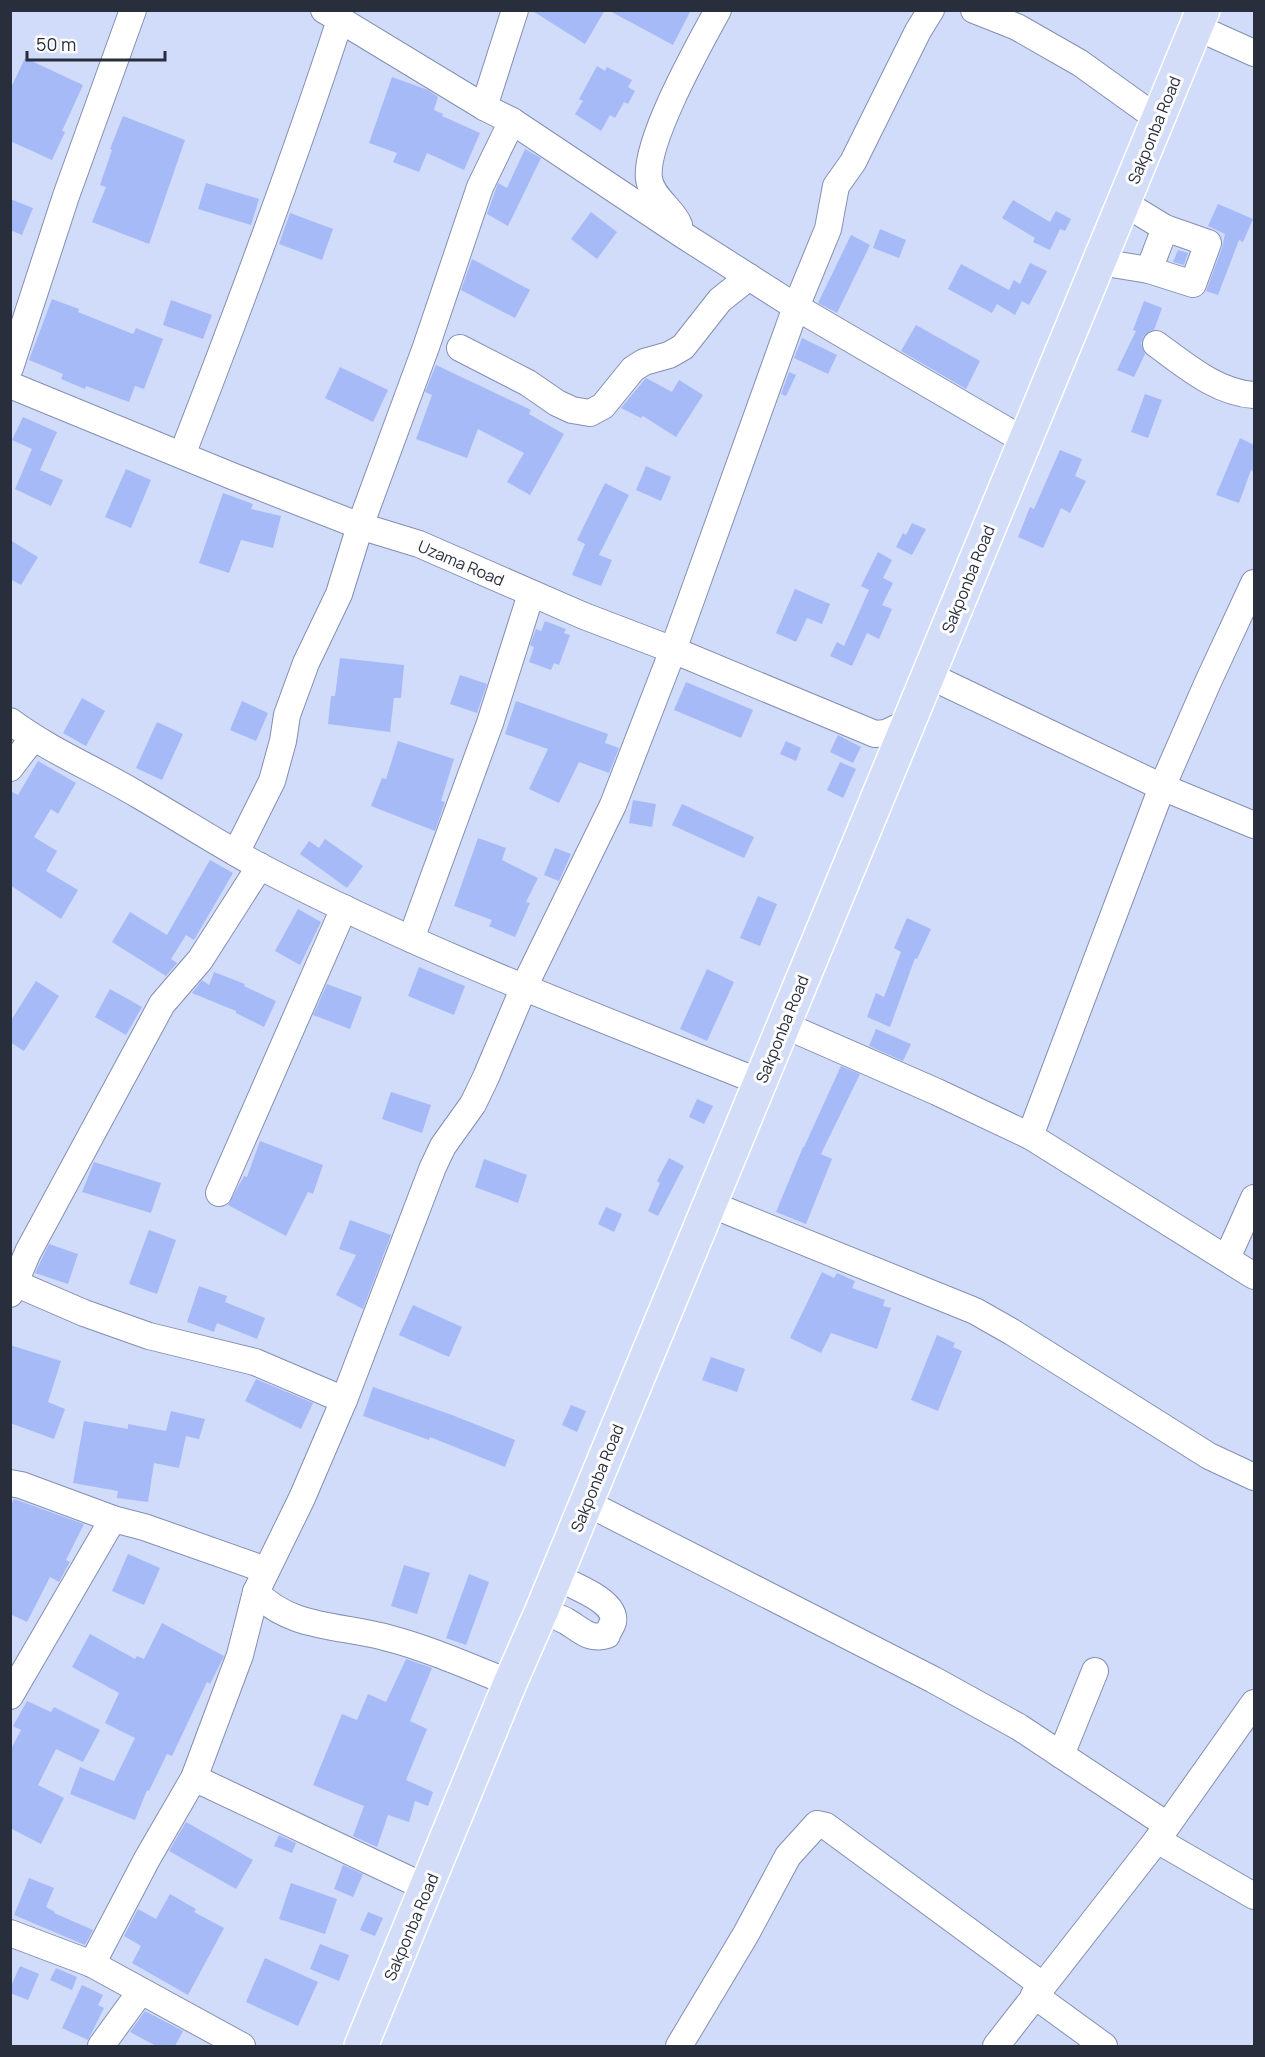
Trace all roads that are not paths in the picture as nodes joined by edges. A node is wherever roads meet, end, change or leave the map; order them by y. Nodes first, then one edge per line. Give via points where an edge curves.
1 (134, 10) edge
2 (514, 10) edge
3 (718, 10) edge
4 (931, 10) edge
5 (974, 10) edge
6 (332, 15) edge
7 (1200, 19) edge
8 (1254, 53) edge
9 (484, 107) junction
10 (1158, 119) junction
11 (512, 121) junction
12 (1124, 202) junction
13 (1165, 228) junction
14 (683, 235) junction
15 (1099, 262) junction
16 (1149, 270) junction
17 (749, 277) junction
18 (796, 307) junction
19 (1156, 344) dead end
20 (460, 348) dead end
21 (10, 368) edge
22 (10, 385) edge
23 (1254, 395) edge
24 (1025, 441) junction
25 (182, 455) junction
26 (360, 526) junction
27 (1254, 583) edge
28 (531, 594) junction
29 (673, 650) junction
30 (928, 675) junction
31 (10, 721) edge
32 (909, 722) junction
33 (33, 738) junction
34 (10, 768) edge
35 (1162, 787) junction
36 (1254, 825) edge
37 (236, 853) junction
38 (260, 866) junction
39 (344, 908) junction
40 (411, 939) junction
41 (524, 987) junction
42 (784, 1026) junction
43 (760, 1082) junction
44 (1030, 1136) junction
45 (219, 1193) dead end
46 (1254, 1198) edge
47 (710, 1204) junction
48 (1227, 1258) junction
49 (1254, 1276) edge
50 (12, 1286) edge
51 (344, 1400) junction
52 (1254, 1477) edge
53 (10, 1483) edge
54 (586, 1503) junction
55 (113, 1519) junction
56 (556, 1577) junction
57 (261, 1581) junction
58 (542, 1610) junction
59 (1095, 1671) dead end
60 (510, 1683) junction
61 (10, 1696) edge
62 (1254, 1703) edge
63 (1061, 1755) junction
64 (194, 1778) junction
65 (1162, 1833) junction
66 (428, 1888) junction
67 (1254, 1896) edge
68 (10, 1933) edge
69 (92, 1964) junction
70 (1038, 1990) junction
71 (141, 1991) junction
72 (101, 2046) edge
73 (242, 2046) edge
74 (361, 2046) edge
75 (679, 2046) edge
76 (996, 2046) edge
77 (1104, 2046) edge

1 - 21 street via 66,196
2 - 9 street
3 - 14 street via 671,102 651,152 650,182 678,221
4 - 18 street via 853,162 836,186 828,229
5 - 10 street via 1017,27 1080,63
6 - 9 street
6 - 25 street via 300,140
7 - 8 street
7 - 10 main road, Sakponba Road
9 - 11 street
10 - 12 main road, Sakponba Road
11 - 14 street
11 - 26 street via 480,187
12 - 13 street
12 - 15 main road, Sakponba Road
13 - 16 street
13 - 16 street via 1208,243 1193,284
14 - 17 street
15 - 16 street
15 - 24 main road, Sakponba Road
17 - 18 street
17 - 20 street via 720,300 682,347 633,369 603,406 590,413 557,403 528,383
18 - 24 street
18 - 29 street
19 - 23 street via 1200,376 1238,394
22 - 25 street, Uzama Road
24 - 30 main road, Sakponba Road
25 - 26 street, Uzama Road
26 - 28 street, Uzama Road via 419,544
26 - 37 street via 339,594 306,663 287,715 272,781
27 - 35 street
28 - 29 street, Uzama Road
28 - 40 street via 490,723
29 - 32 street, Uzama Road via 875,734
29 - 41 street via 613,806
30 - 32 main road, Sakponba Road
30 - 35 street
31 - 33 street
32 - 42 main road, Sakponba Road
33 - 34 street
33 - 37 street
35 - 36 street
35 - 44 street
37 - 38 street
38 - 39 street
38 - 50 street via 200,960 162,1004
39 - 40 street
39 - 45 street
40 - 41 street
41 - 43 street
41 - 51 street via 473,1104 433,1167
42 - 43 main road, Sakponba Road
42 - 44 street
43 - 47 main road, Sakponba Road
44 - 48 street
46 - 48 street
47 - 52 street via 975,1311 1209,1456
47 - 54 main road, Sakponba Road
48 - 49 street
50 - 51 street via 148,1336 255,1362
51 - 57 street
53 - 55 street
54 - 56 main road, Sakponba Road
54 - 63 street via 934,1680
55 - 57 street via 144,1527
55 - 61 street
56 - 58 main road, Sakponba Road
56 - 58 street via 604,1602 612,1610 613,1622 607,1635 598,1638
57 - 60 street via 271,1606 295,1618 387,1637
57 - 64 street via 240,1655
58 - 60 main road, Sakponba Road
59 - 63 street
60 - 66 main road, Sakponba Road
62 - 65 street
63 - 65 street
64 - 66 street
64 - 69 street
65 - 67 street
65 - 70 street
66 - 74 main road, Sakponba Road
68 - 69 street
69 - 71 street
70 - 75 street via 826,1826 817,1824 788,1856
70 - 76 street
70 - 77 street
71 - 72 street
71 - 73 street

